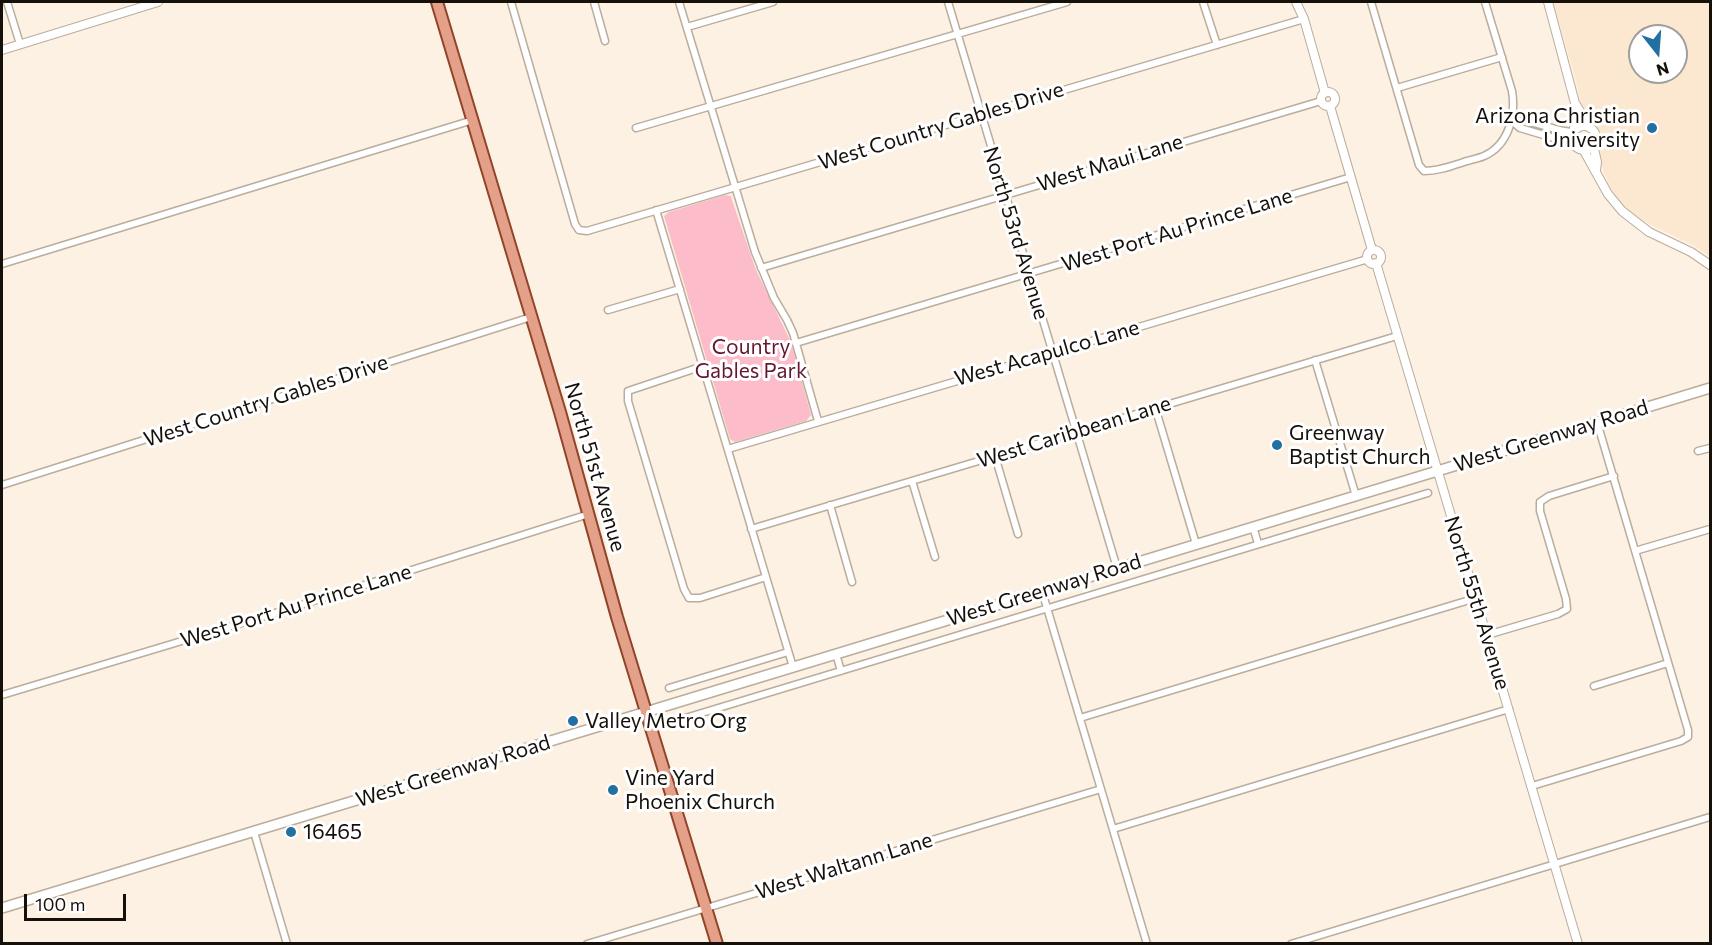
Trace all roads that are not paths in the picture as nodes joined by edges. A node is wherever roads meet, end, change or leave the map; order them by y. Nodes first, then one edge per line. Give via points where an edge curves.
1 (7, 2) edge
2 (158, 2) edge
3 (437, 2) edge
4 (511, 2) edge
5 (594, 2) edge
6 (680, 2) edge
7 (773, 2) edge
8 (948, 2) edge
9 (1067, 2) edge
10 (1203, 2) edge
11 (1296, 2) edge
12 (1302, 2) edge
13 (1371, 2) edge
14 (1485, 2) edge
15 (1548, 2) edge
16 (1304, 19) junction
17 (687, 27) junction
18 (957, 35) junction
19 (605, 41) dead end
20 (20, 44) junction
21 (1216, 45) junction
22 (2, 50) edge
23 (1502, 57) junction
24 (1396, 88) junction
25 (1323, 97) junction
26 (1575, 103) junction
27 (710, 106) junction
28 (1330, 106) junction
29 (981, 114) junction
30 (473, 120) junction
31 (1512, 121) junction
32 (1543, 125) junction
33 (636, 128) dead end
34 (1590, 128) junction
35 (1574, 131) junction
36 (1540, 134) junction
37 (1574, 144) junction
38 (1593, 145) junction
39 (1583, 149) junction
40 (1596, 170) junction
41 (1351, 177) junction
42 (734, 187) junction
43 (1005, 195) junction
44 (656, 210) junction
45 (1372, 250) junction
46 (1372, 261) junction
47 (2, 264) edge
48 (1710, 265) edge
49 (761, 268) junction
50 (1029, 274) junction
51 (680, 289) junction
52 (608, 310) dead end
53 (531, 317) junction
54 (1397, 336) junction
55 (796, 343) junction
56 (1052, 352) junction
57 (1315, 360) junction
58 (703, 366) junction
59 (1710, 388) edge
60 (1155, 407) junction
61 (818, 421) junction
62 (1598, 422) junction
63 (1076, 432) junction
64 (1710, 447) edge
65 (728, 449) junction
66 (1698, 451) dead end
67 (995, 456) junction
68 (1437, 471) junction
69 (1614, 476) junction
70 (912, 481) junction
71 (2, 485) edge
72 (1428, 493) dead end
73 (1356, 496) junction
74 (830, 505) junction
75 (589, 514) junction
76 (1253, 527) junction
77 (751, 529) junction
78 (1710, 529) edge
79 (1018, 534) dead end
80 (1258, 543) junction
81 (1196, 544) junction
82 (1635, 551) junction
83 (935, 557) dead end
84 (1117, 568) junction
85 (766, 577) junction
86 (852, 582) dead end
87 (1042, 591) junction
88 (1476, 598) junction
89 (1047, 608) junction
90 (1487, 635) junction
91 (788, 652) junction
92 (836, 654) junction
93 (1668, 663) junction
94 (793, 667) junction
95 (841, 670) junction
96 (1594, 686) dead end
97 (669, 688) dead end
98 (2, 695) edge
99 (1509, 709) junction
100 (645, 712) junction
101 (1080, 718) junction
102 (682, 719) dead end
103 (1532, 786) junction
104 (1101, 789) junction
105 (1710, 817) edge
106 (1113, 829) junction
107 (254, 832) junction
108 (1555, 864) junction
109 (706, 907) junction
110 (2, 908) edge
111 (287, 944) edge
112 (587, 944) edge
113 (717, 944) edge
114 (1147, 944) edge
115 (1291, 944) edge
116 (1578, 944) edge

1 - 20 street
2 - 20 street
3 - 30 main road, North 51st Avenue
4 - 44 street, West Country Gables Drive via 579,230
5 - 19 street
6 - 17 street
7 - 17 street
8 - 18 street, North 53rd Avenue
9 - 18 street
10 - 21 street
11 - 16 street, North 55th Avenue
12 - 16 street, North 55th Avenue
13 - 24 street
14 - 23 street
15 - 26 street
16 - 21 street, West Country Gables Drive
16 - 25 street, North 55th Avenue
17 - 27 street
18 - 27 street
18 - 29 street, North 53rd Avenue
20 - 22 street
21 - 29 street, West Country Gables Drive
23 - 24 street
23 - 31 street via 1515,104
24 - 31 street via 1424,171 1485,155 1498,146
25 - 28 street via 1324,105
25 - 28 street, North 55th Avenue via 1330,93 1334,96
25 - 43 street, West Maui Lane
26 - 34 street
26 - 35 street
27 - 33 street
27 - 42 street
28 - 41 street, North 55th Avenue
29 - 42 street, West Country Gables Drive
29 - 43 street, North 53rd Avenue
30 - 47 street
30 - 53 main road, North 51st Avenue
31 - 32 street
31 - 36 street
32 - 35 street
32 - 36 street
34 - 35 street via 1581,126
34 - 38 street via 1596,136
35 - 37 street
36 - 37 street
37 - 39 street
38 - 39 street
38 - 40 street
39 - 40 street
40 - 48 street via 1615,204 1634,222
41 - 45 street, North 55th Avenue
41 - 50 street, West Port Au Prince Lane
42 - 44 street, West Country Gables Drive
42 - 49 street
43 - 49 street, West Maui Lane
43 - 50 street, North 53rd Avenue
44 - 51 street
45 - 46 street via 1368,254
45 - 46 street, North 55th Avenue via 1377,250 1380,259
46 - 54 street, North 55th Avenue
46 - 56 street, West Acapulco Lane
49 - 55 street
50 - 55 street, West Port Au Prince Lane
50 - 56 street, North 53rd Avenue
51 - 52 street
51 - 58 street
53 - 71 street, West Country Gables Drive
53 - 75 main road, North 51st Avenue
54 - 57 street, West Caribbean Lane
54 - 68 street, North 55th Avenue
55 - 61 street
56 - 61 street, West Acapulco Lane
56 - 63 street, North 53rd Avenue
57 - 60 street, West Caribbean Lane
57 - 73 street
58 - 65 street
58 - 85 street via 628,391 677,567 689,598
59 - 62 main road, West Greenway Road
60 - 63 street, West Caribbean Lane
60 - 81 street
61 - 65 street, West Acapulco Lane
62 - 68 main road, West Greenway Road
62 - 69 street
63 - 67 street, West Caribbean Lane
63 - 84 street, North 53rd Avenue
64 - 66 street
65 - 77 street
67 - 70 street, West Caribbean Lane
67 - 79 street
68 - 73 main road, West Greenway Road
68 - 88 street, North 55th Avenue
69 - 82 street
69 - 90 street via 1539,502 1567,609
70 - 74 street, West Caribbean Lane
70 - 83 street
72 - 80 street, West Greenway Road
73 - 76 main road, West Greenway Road
74 - 77 street, West Caribbean Lane
74 - 86 street
75 - 98 street, West Port Au Prince Lane
75 - 100 main road, North 51st Avenue
76 - 80 street
76 - 81 main road, West Greenway Road
77 - 85 street
78 - 82 street
80 - 89 street, West Greenway Road
81 - 84 main road, West Greenway Road
82 - 93 street
84 - 87 main road, West Greenway Road
85 - 91 street
87 - 89 street
87 - 92 main road, West Greenway Road
88 - 90 street, North 55th Avenue
88 - 101 street
89 - 95 street, West Greenway Road
89 - 101 street
90 - 99 street, North 55th Avenue
91 - 94 street
91 - 97 street
92 - 94 main road, West Greenway Road
92 - 95 street
93 - 96 street
93 - 103 street via 1688,737
94 - 100 main road, West Greenway Road
95 - 102 street, West Greenway Road
99 - 103 street, North 55th Avenue
99 - 106 street
100 - 107 main road, West Greenway Road
100 - 109 main road, North 51st Avenue
101 - 104 street
103 - 108 street, North 55th Avenue
104 - 106 street
104 - 109 street, West Waltann Lane
105 - 108 street
106 - 114 street
107 - 110 main road, West Greenway Road
107 - 111 street
108 - 115 street
108 - 116 street, North 55th Avenue
109 - 112 street, West Waltann Lane
109 - 113 main road, North 51st Avenue

